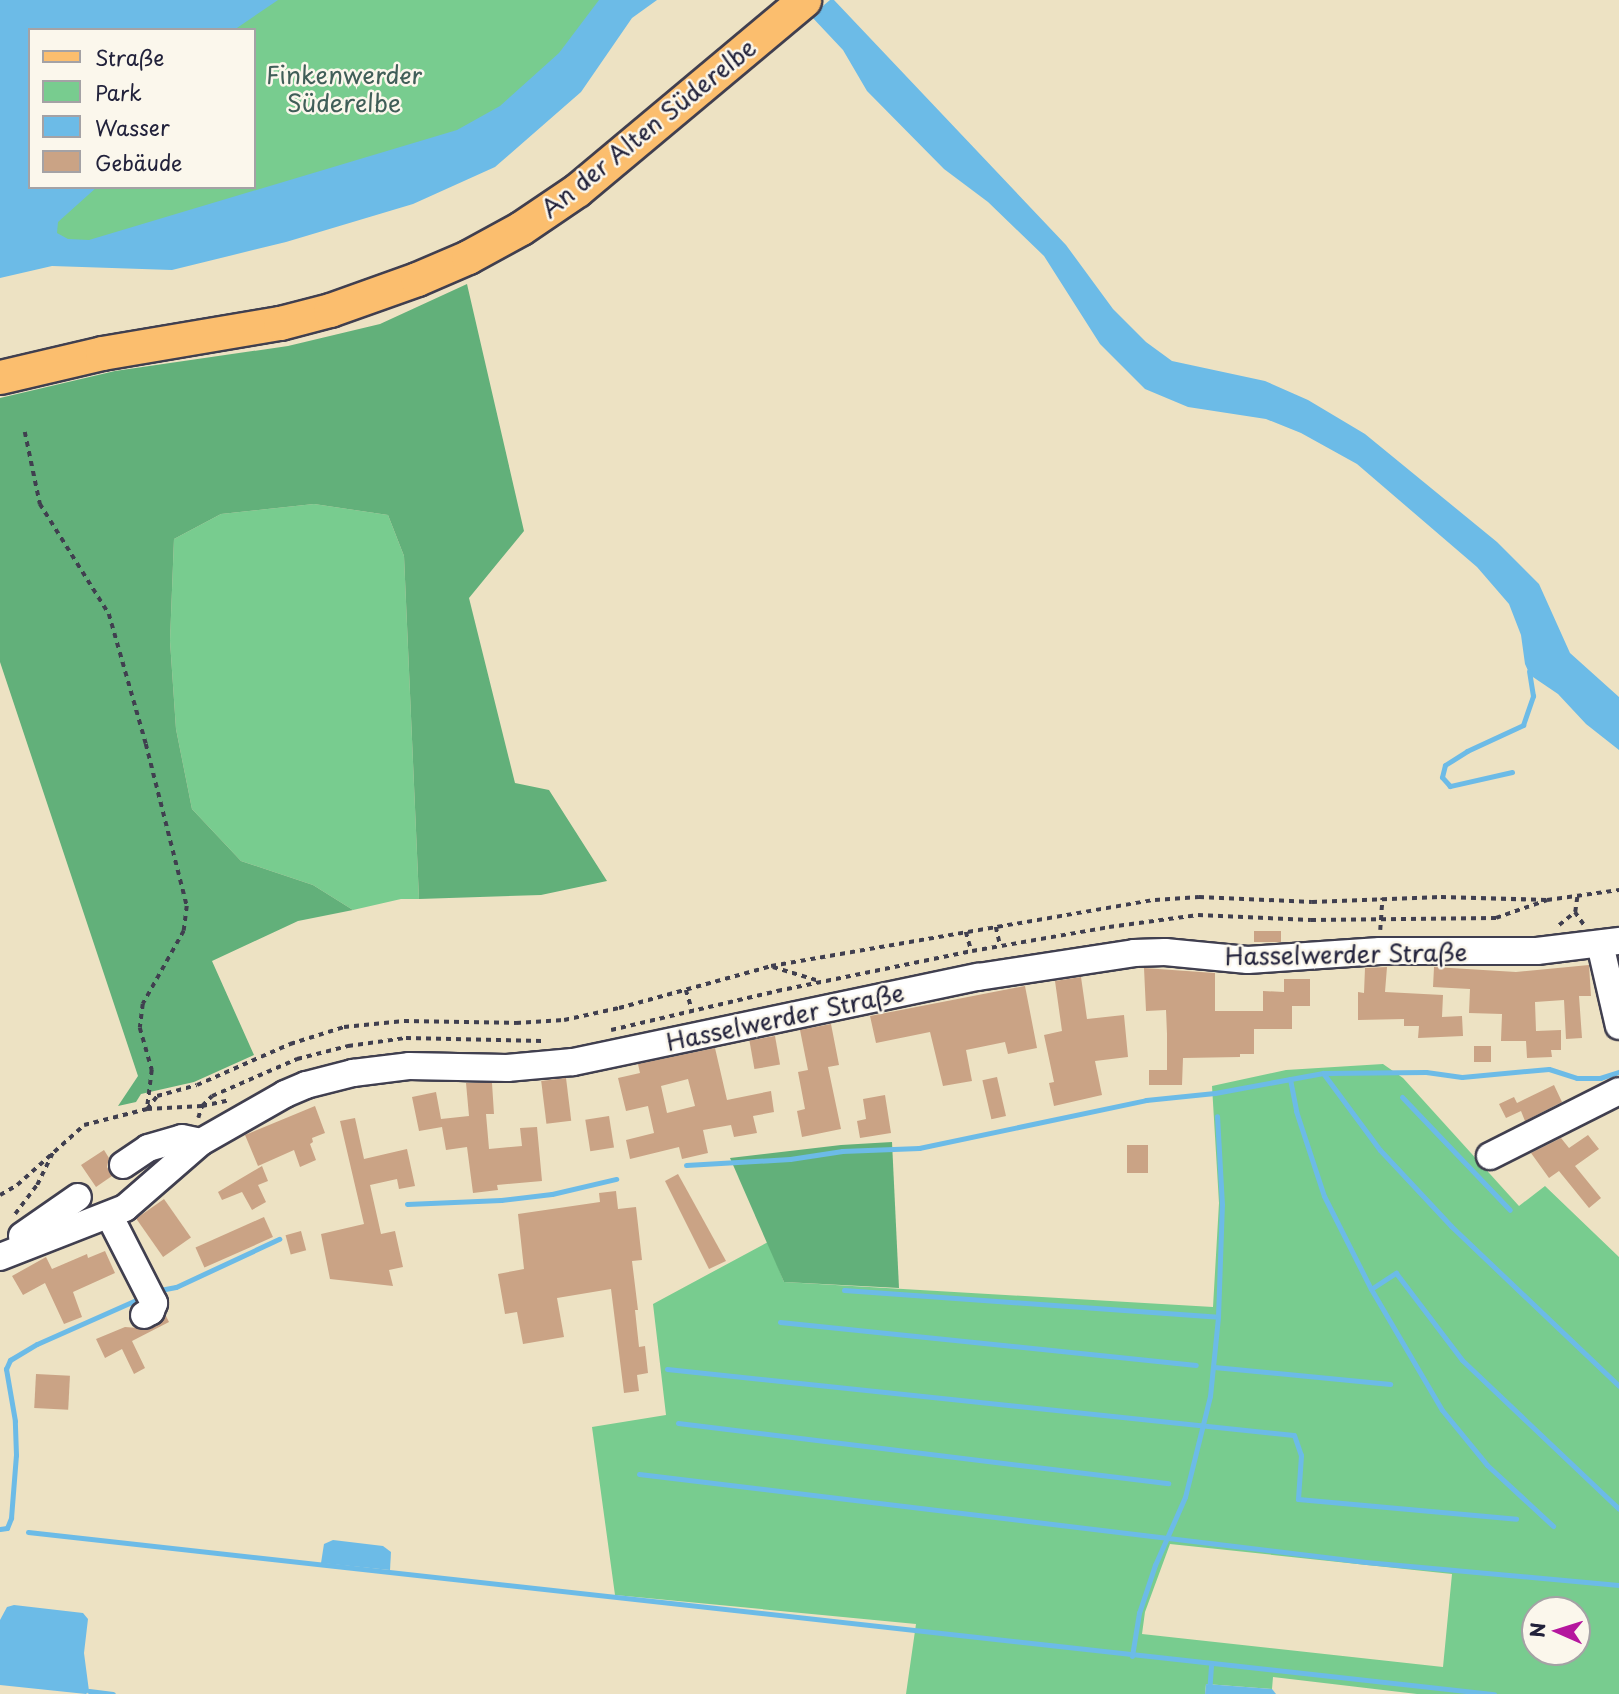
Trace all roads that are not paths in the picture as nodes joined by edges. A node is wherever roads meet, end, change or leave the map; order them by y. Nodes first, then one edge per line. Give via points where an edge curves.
1 (804, 0) edge
2 (0, 377) edge
3 (1609, 943) edge
4 (1619, 1026) edge
5 (1619, 1091) edge
6 (201, 1142) junction
7 (1490, 1156) dead end
8 (123, 1165) dead end
9 (78, 1197) dead end
10 (109, 1215) junction
11 (4, 1255) edge
12 (144, 1315) dead end

1 - 2 main road, An der Alten Süderelbe via 577,190 468,257 330,310 280,323 102,353
3 - 4 street
3 - 6 street, Hasselwerder Straße via 1537,951 1380,951 1248,960 1134,953 1061,962 573,1062 507,1068 409,1066 354,1073 306,1084
5 - 7 street
6 - 8 street via 182,1138 148,1148
6 - 10 street, Hasselwerder Straße via 152,1186
9 - 11 street via 26,1232
10 - 11 street, Hasselwerder Straße
10 - 12 street via 154,1303

